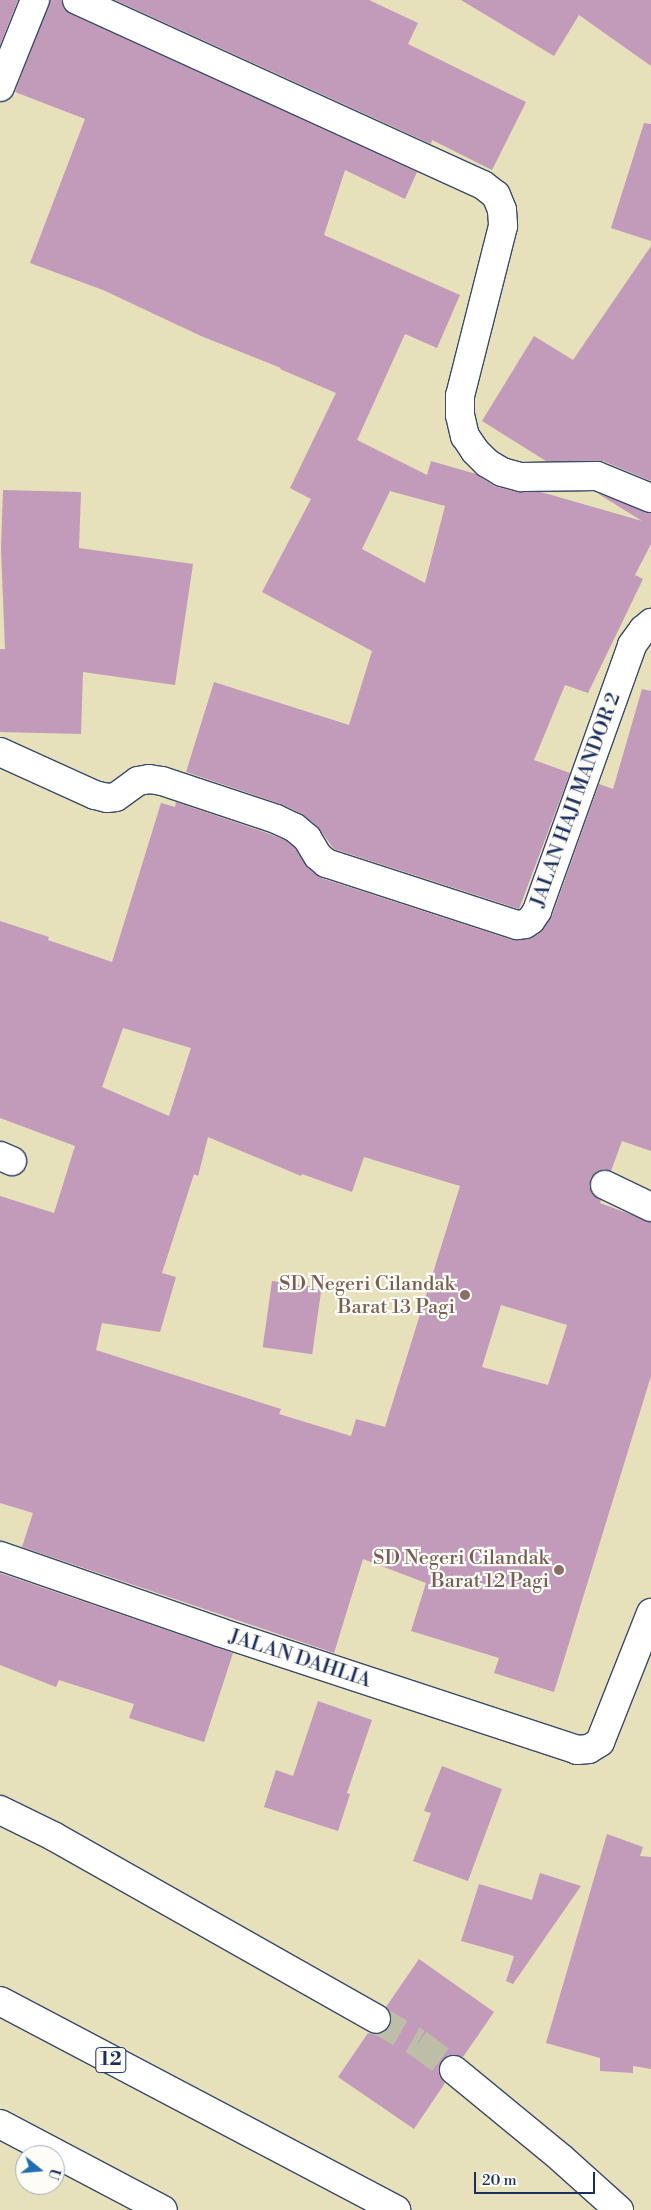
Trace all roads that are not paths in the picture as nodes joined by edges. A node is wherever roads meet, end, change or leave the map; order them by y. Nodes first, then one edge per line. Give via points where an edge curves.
1 (35, 0) edge
2 (77, 0) edge
3 (0, 88) edge
4 (651, 498) edge
5 (651, 623) edge
6 (0, 752) edge
7 (605, 1185) dead end
8 (651, 1207) edge
9 (0, 1556) edge
10 (651, 1613) edge
11 (0, 1810) edge
12 (0, 2001) edge
13 (376, 2020) tunnel mouth
14 (454, 2070) tunnel mouth
15 (0, 2124) edge
16 (163, 2210) edge
17 (396, 2210) edge
18 (619, 2210) edge

1 - 3 main road
2 - 4 main road via 483,185 496,196 502,210 503,226 460,396 464,436 487,463 502,472 521,478 597,476
5 - 6 main road, JALAN HAJI MANDOR 2 via 632,645 536,911 531,920 517,925 326,862 296,828 276,819 149,779 138,781 116,797 101,796
7 - 8 main road
9 - 10 main road, JALAN DAHLIA via 577,1750 589,1749 600,1742
11 - 13 main road via 61,1841
12 - 17 main road, 12
14 - 18 main road
15 - 16 main road

